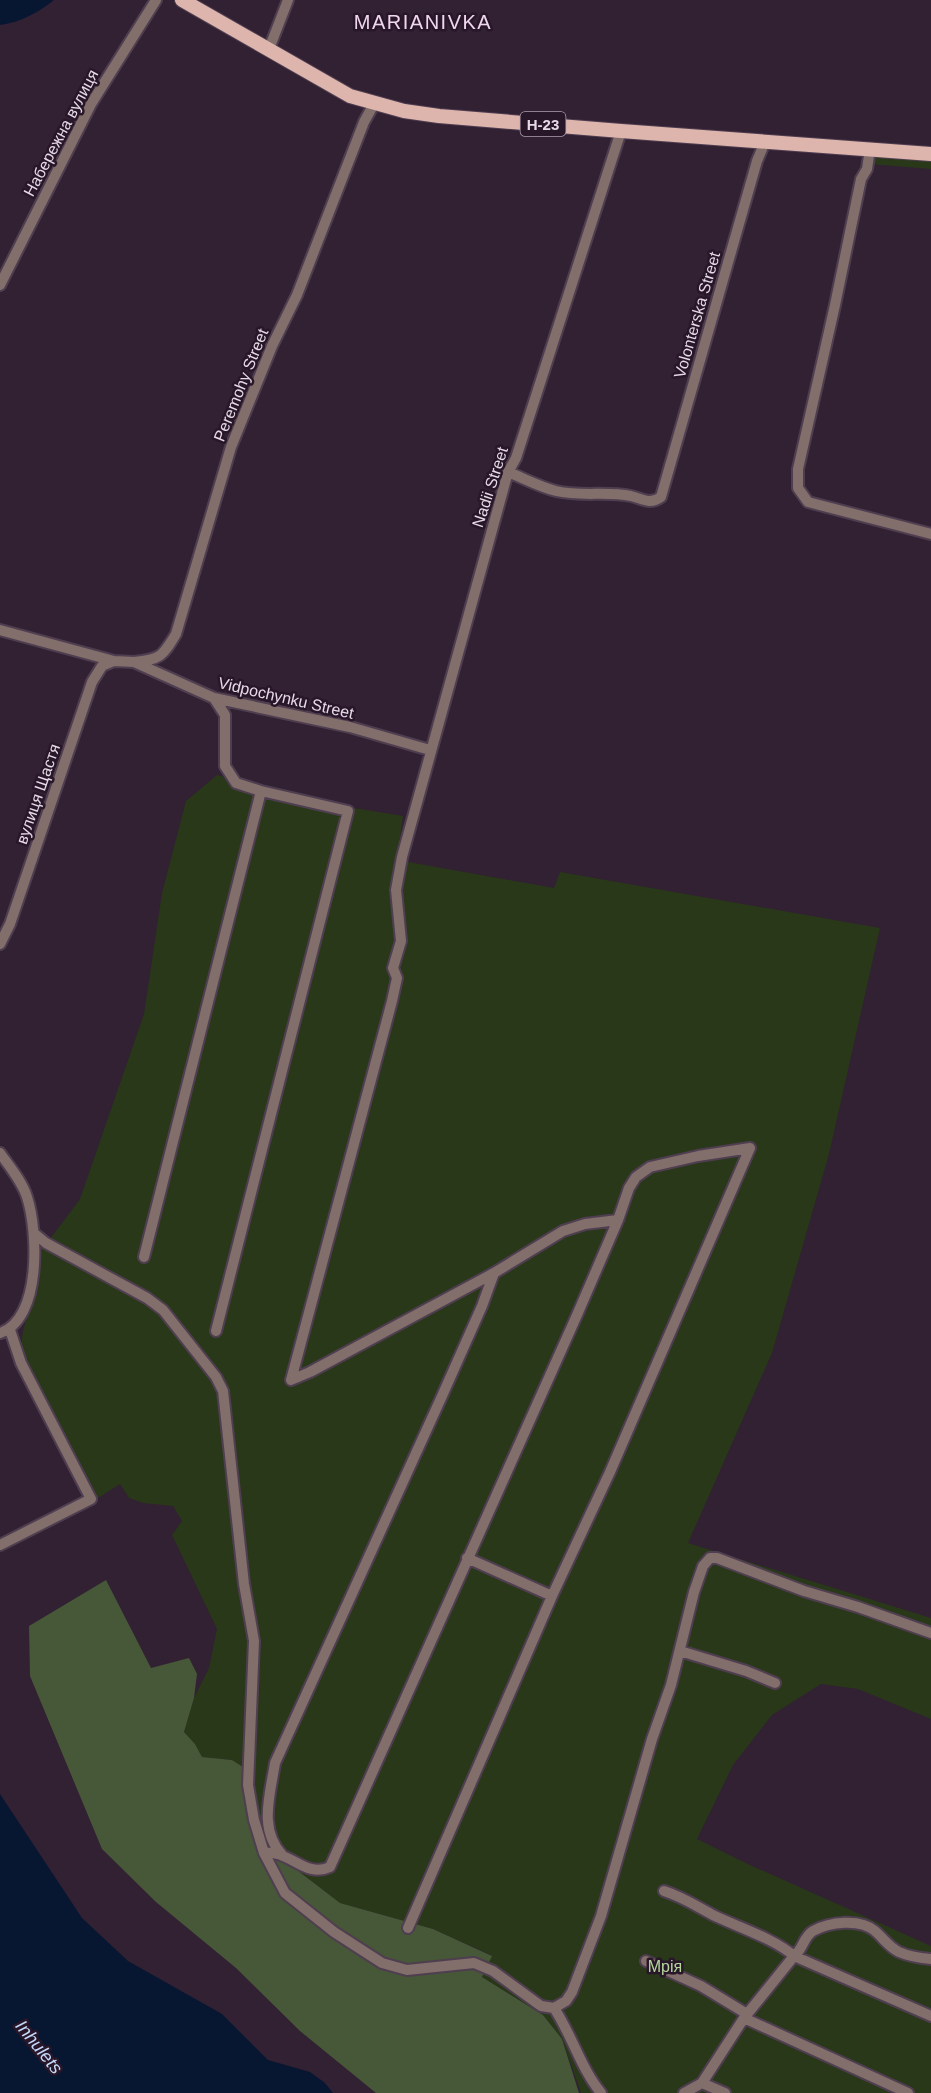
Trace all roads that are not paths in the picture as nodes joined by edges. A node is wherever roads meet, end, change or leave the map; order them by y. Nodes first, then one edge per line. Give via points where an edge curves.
1 (156, 0) edge
2 (182, 0) edge
3 (288, 0) edge
4 (269, 49) junction
5 (374, 104) junction
6 (621, 131) junction
7 (765, 142) junction
8 (870, 149) junction
9 (931, 154) edge
10 (0, 285) edge
11 (508, 472) junction
12 (931, 534) edge
13 (0, 630) edge
14 (114, 661) junction
15 (134, 662) junction
16 (214, 698) junction
17 (430, 750) junction
18 (261, 791) junction
19 (0, 944) edge
20 (0, 1152) edge
21 (618, 1220) junction
22 (35, 1234) junction
23 (144, 1257) dead end
24 (494, 1273) junction
25 (5, 1331) edge
26 (216, 1331) dead end
27 (0, 1545) edge
28 (467, 1558) junction
29 (552, 1596) junction
30 (931, 1633) edge
31 (680, 1651) junction
32 (775, 1683) dead end
33 (264, 1853) junction
34 (283, 1856) junction
35 (664, 1891) dead end
36 (408, 1928) dead end
37 (794, 1956) junction
38 (931, 1959) edge
39 (646, 1961) dead end
40 (554, 2008) junction
41 (746, 2016) junction
42 (931, 2016) edge
43 (702, 2083) junction
44 (601, 2093) edge
45 (684, 2093) edge
46 (725, 2093) edge
47 (908, 2093) edge

1 - 10 street, Набережна вулиця via 91,104
2 - 4 main road, Н-23
3 - 4 street
4 - 5 main road, Н-23 via 342,92
5 - 6 main road, Н-23 via 439,116
5 - 15 street, Peremohy Street via 231,447 176,634 156,660
6 - 7 main road, Н-23
6 - 11 street, Nadii Street via 516,458
7 - 8 main road, Н-23
7 - 11 street, Volonterska Street via 661,497 648,502 632,496 555,491
8 - 9 main road, Н-23
8 - 12 street via 798,469 798,488 808,502
11 - 17 street, Nadii Street
13 - 14 street, Vidpochynku Street
14 - 15 street, Vidpochynku Street
14 - 19 street, вулиця Щастя via 102,666 92,682
15 - 16 street, Vidpochynku Street
16 - 17 street, Vidpochynku Street via 350,727
16 - 18 street via 225,715 225,766 236,783
17 - 24 street, Nadii Street via 396,890 401,941 393,968 397,978 291,1380
18 - 23 street
18 - 26 street via 348,811
20 - 22 street via 26,1193
21 - 24 street via 563,1231
21 - 28 street
21 - 29 street via 629,1188 650,1167 750,1148
22 - 25 street via 28,1298 22,1316
22 - 33 street via 163,1310 223,1391 254,1641 248,1785
24 - 34 street via 274,1764 266,1814 274,1847
25 - 27 street via 91,1499
28 - 29 street
28 - 34 street via 330,1867 310,1870
29 - 36 street
30 - 31 street via 710,1558 694,1592
31 - 32 street
31 - 40 street via 601,1917 572,1992
33 - 34 street
33 - 40 street via 285,1893 382,1963 407,1970 474,1963 493,1971 541,2006
35 - 37 street via 783,1946
37 - 38 street via 811,1933 843,1923 868,1926 898,1952
37 - 41 street
37 - 42 street
39 - 41 street via 701,1986
40 - 44 street via 567,2027 588,2077
41 - 43 street
41 - 47 street
43 - 45 street
43 - 46 street

